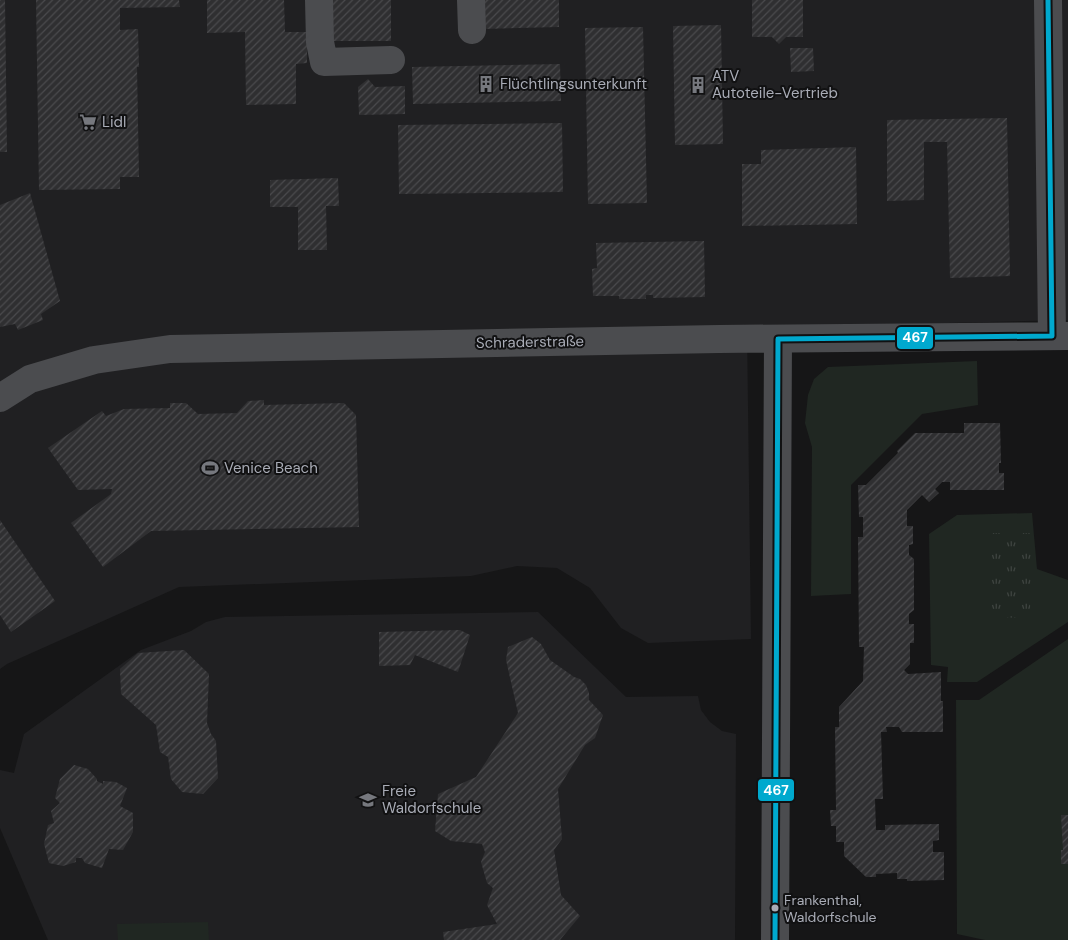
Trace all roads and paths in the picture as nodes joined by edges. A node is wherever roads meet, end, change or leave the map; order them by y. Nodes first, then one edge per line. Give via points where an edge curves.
1 (319, 0) edge
2 (471, 0) edge
3 (1048, 0) edge
4 (472, 30) dead end
5 (391, 60) dead end
6 (1059, 204) edge
7 (1060, 336) edge
8 (778, 339) junction
9 (0, 398) edge
10 (775, 940) edge

1 - 5 street via 324,62
2 - 4 street
3 - 6 street
6 - 7 street
7 - 8 street, Schraderstraße
8 - 9 street, Schraderstraße via 170,350 94,360 30,379
8 - 10 street

